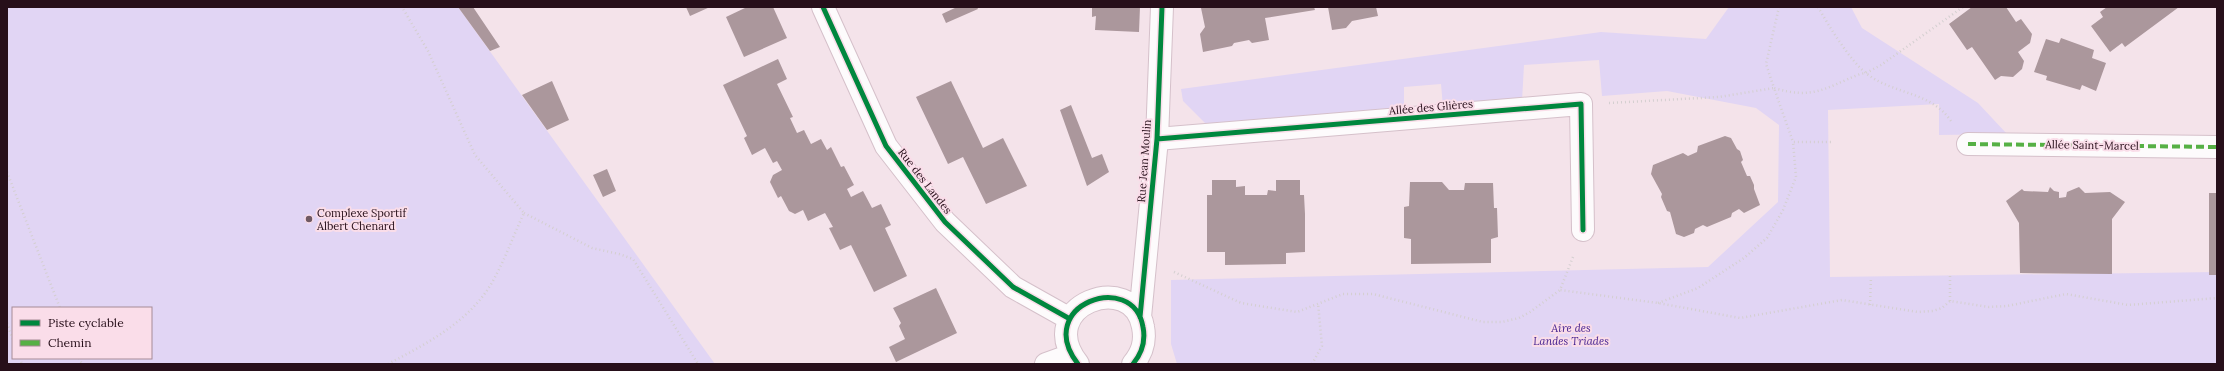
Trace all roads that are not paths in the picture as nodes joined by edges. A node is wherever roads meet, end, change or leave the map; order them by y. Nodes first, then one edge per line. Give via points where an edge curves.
1 (823, 7) edge
2 (1162, 7) edge
3 (1157, 139) junction
4 (1968, 144) road end
5 (2217, 147) edge
6 (1583, 230) road end
7 (1140, 317) junction
8 (1070, 319) junction
9 (1074, 360) edge
10 (1046, 364) edge
11 (1133, 364) edge

1 - 8 street, Rue des Landes via 886,146 945,222 1013,287
2 - 3 street, Rue Jean Moulin
3 - 6 street, Allée des Glières via 1581,104
3 - 7 street, Rue Jean Moulin
4 - 5 street, Allée Saint-Marcel
7 - 8 street via 1124,302 1110,297 1096,298 1078,308
7 - 11 street via 1145,336 1144,344
8 - 9 street via 1066,334
9 - 10 street

